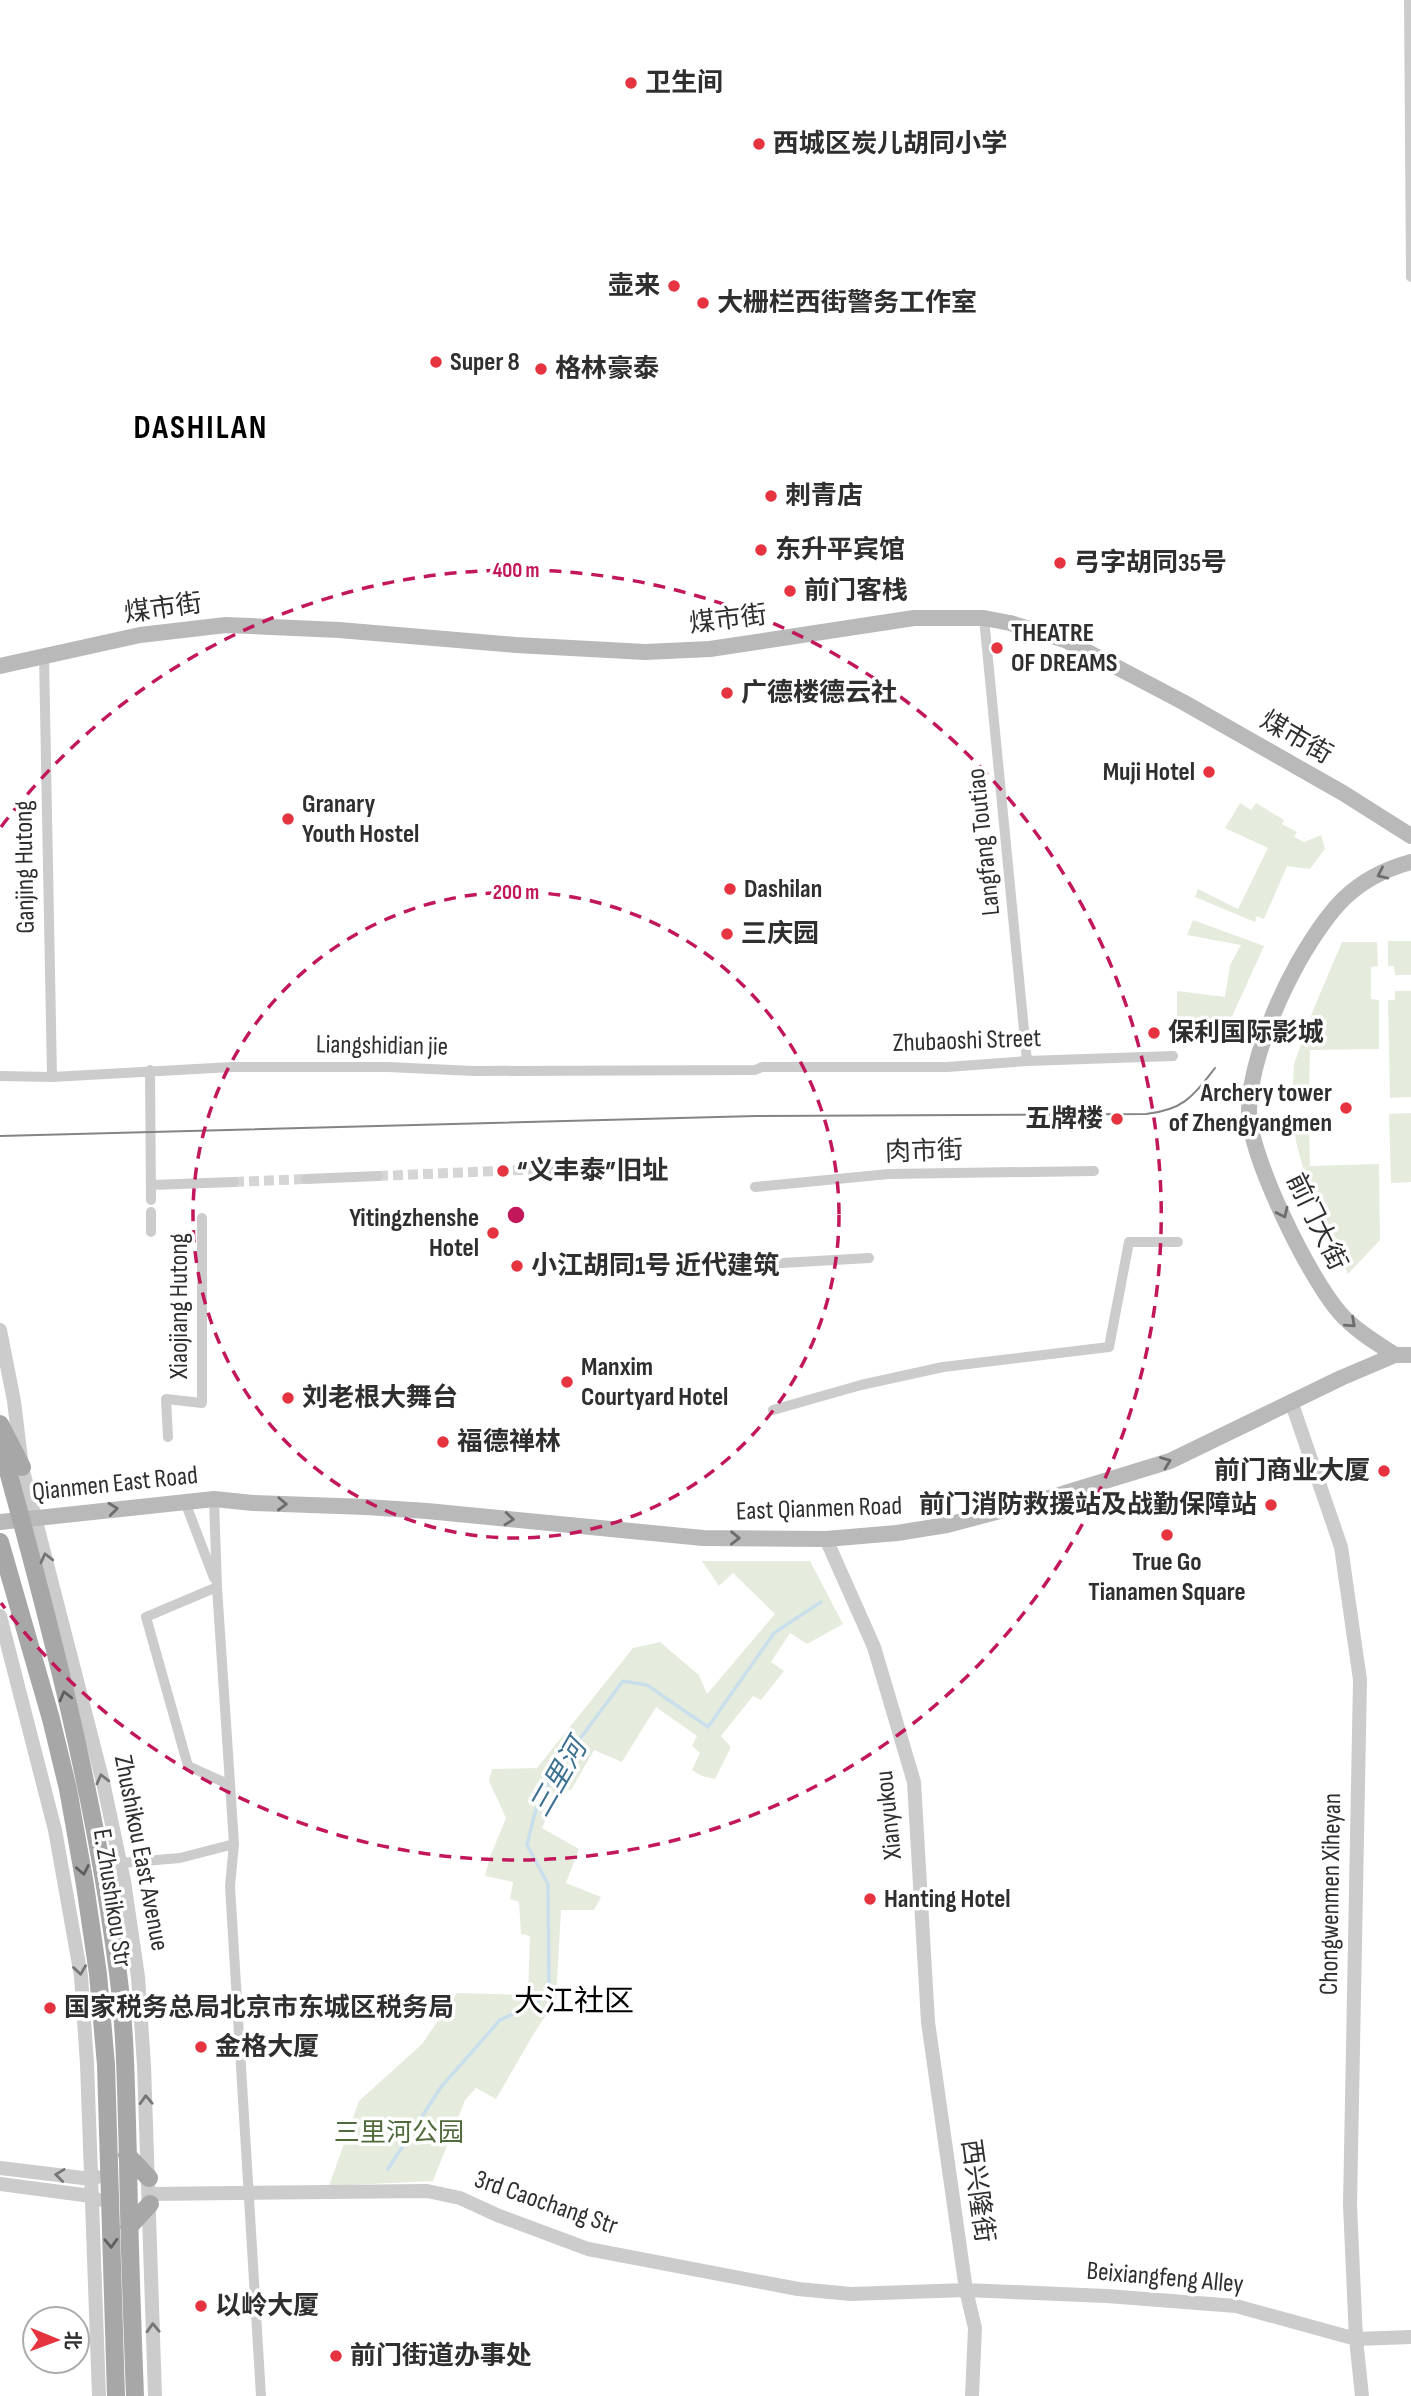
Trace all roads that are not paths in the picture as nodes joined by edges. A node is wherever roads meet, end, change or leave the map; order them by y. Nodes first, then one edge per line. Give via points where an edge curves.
1 (1409, 0) edge
2 (1411, 277) edge
3 (984, 618) junction
4 (44, 656) junction
5 (0, 666) edge
6 (1411, 836) edge
7 (1411, 862) edge
8 (1173, 1056) dead end
9 (1027, 1061) junction
10 (762, 1067) joint
11 (150, 1070) junction
12 (0, 1076) edge
13 (52, 1077) junction
14 (1094, 1171) dead end
15 (378, 1176) tunnel mouth
16 (306, 1179) tunnel mouth
17 (233, 1182) tunnel mouth
18 (151, 1185) junction
19 (755, 1187) dead end
20 (151, 1200) dead end
21 (151, 1212) dead end
22 (202, 1218) dead end
23 (150, 1232) dead end
24 (1178, 1242) dead end
25 (869, 1258) dead end
26 (765, 1264) dead end
27 (0, 1330) edge
28 (1403, 1355) edge
29 (1292, 1401) junction
30 (773, 1410) dead end
31 (0, 1424) edge
32 (168, 1437) dead end
33 (0, 1442) edge
34 (22, 1467) junction
35 (214, 1499) junction
36 (185, 1502) junction
37 (28, 1518) junction
38 (0, 1522) edge
39 (826, 1539) junction
40 (0, 1542) edge
41 (34, 1572) junction
42 (9, 1576) junction
43 (217, 1587) junction
44 (0, 1616) edge
45 (230, 1785) junction
46 (234, 1844) junction
47 (121, 1863) junction
48 (939, 2099) joint
49 (127, 2155) junction
50 (109, 2159) junction
51 (0, 2168) edge
52 (90, 2179) junction
53 (0, 2184) edge
54 (149, 2192) junction
55 (249, 2193) junction
56 (91, 2196) junction
57 (110, 2213) junction
58 (130, 2227) junction
59 (966, 2290) junction
60 (1411, 2337) edge
61 (1356, 2339) junction
62 (99, 2396) edge
63 (116, 2396) edge
64 (135, 2396) edge
65 (155, 2396) edge
66 (261, 2396) edge
67 (972, 2396) edge
68 (1362, 2396) edge

1 - 2 street
3 - 4 main road, 煤市街 via 914,618 716,648 645,652 226,625 140,635
3 - 6 main road, 煤市街 via 1065,640 1184,702
3 - 9 street, Langfang Toutiao
4 - 5 main road, 煤市街
4 - 13 street, Ganjing Hutong
7 -> 28 main road, 前门大街 via 1355,888 1318,929 1293,971 1263,1041 1251,1083 1249,1113 1255,1150 1322,1290 1346,1320
8 - 9 street, Zhubaoshi Street
9 - 10 street, Zhubaoshi Street via 947,1067
10 - 11 street, Liangshidian jie
11 - 13 street, Liangshidian jie
11 - 18 street
12 - 13 street, Liangshidian jie
14 - 19 street, 肉市街 via 889,1174
15 - 16 street
17 - 18 street
18 - 20 street
21 - 23 street
22 - 32 street, Xiaojiang Hutong via 202,1403 166,1399
24 - 30 street via 1129,1242 1109,1347 943,1367
25 - 26 street
27 - 34 street, Zhushikou East Avenue
28 - 29 main road, East Qianmen Road
39 -> 29 main road, East Qianmen Road via 947,1525 1102,1483 1170,1461
29 - 61 street, Chongwenmen Xiheyan via 1341,1547 1360,1680 1350,2206
31 - 34 main road
33 - 37 main road, Zhushikou East Avenue
34 - 37 street, Zhushikou East Avenue
35 - 36 main road, Qianmen East Road
35 -> 39 main road, East Qianmen Road via 427,1511 703,1538
35 - 43 street
37 -> 36 main road, Qianmen East Road
36 - 43 street
37 - 38 main road, Qianmen East Road
37 - 41 main road, Zhushikou East Avenue
47 -> 37 street, Zhushikou East Avenue via 100,1769
39 - 48 street, Xianyukou via 874,1647 914,1782 925,1986
40 - 42 main road, E. Zhushikou Str
41 - 42 main road
49 -> 41 main road, Zhushikou East Avenue via 126,2065 106,1884
42 -> 50 main road, E. Zhushikou Str via 51,1719 85,1885 105,2052
43 - 45 street
43 - 45 street via 146,1616 188,1766
44 -> 52 street via 55,1830 81,1976
45 - 46 street
46 - 47 street via 180,1858
46 - 55 street via 230,1886
54 -> 47 street, Zhushikou East Avenue via 138,1977
48 - 59 street, 西兴隆街
49 - 54 main road
49 - 58 main road, Zhushikou East Avenue
50 - 52 street via 105,2170
50 - 57 main road, E. Zhushikou Str
52 -> 51 street
52 - 56 street
53 - 56 street
54 - 55 street, 3rd Caochang Str
54 - 58 main road
65 -> 54 street, Zhushikou East Avenue
55 - 59 street, 3rd Caochang Str via 427,2191 460,2198 589,2249 798,2289 851,2294
55 - 66 street
56 - 57 street
56 - 62 street
57 -> 63 main road, E. Zhushikou Str
58 - 64 main road, Zhushikou East Avenue
59 - 61 street, Beixiangfeng Alley via 1236,2306
59 - 67 street, 西兴隆街 via 975,2328
60 - 61 street, Beixiangfeng Alley
61 - 68 street, Chongwenmen Xiheyan

